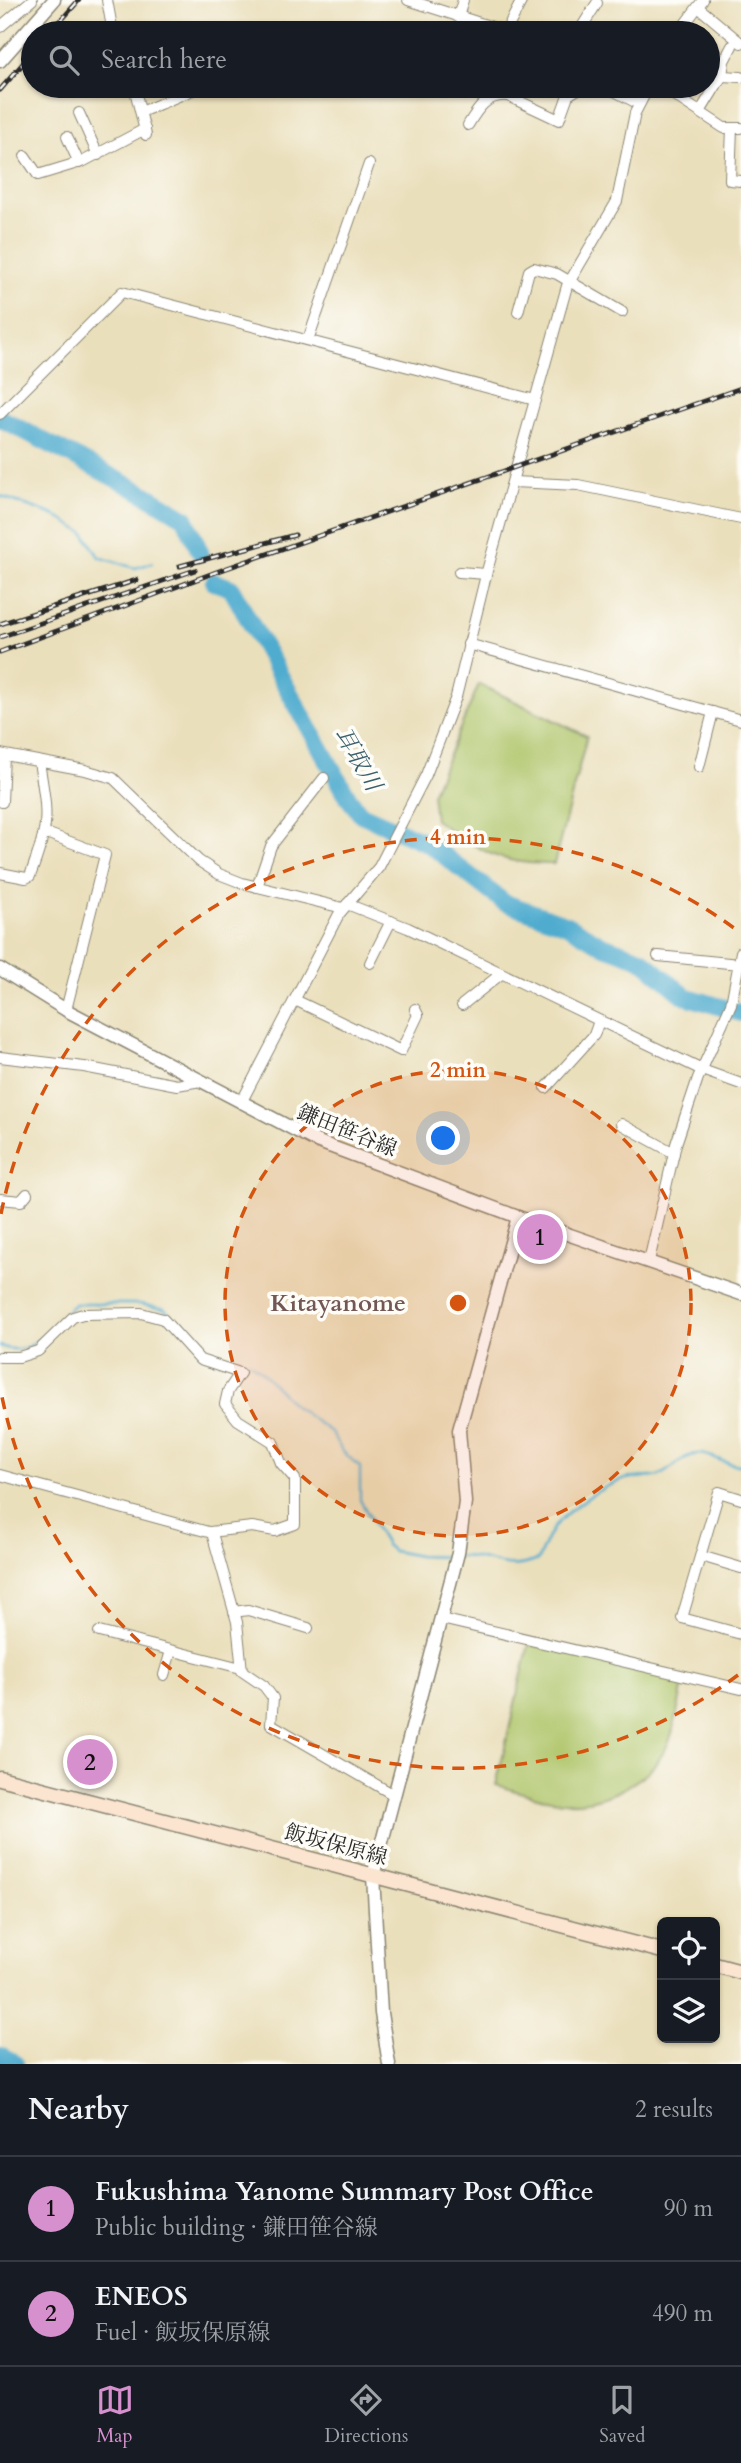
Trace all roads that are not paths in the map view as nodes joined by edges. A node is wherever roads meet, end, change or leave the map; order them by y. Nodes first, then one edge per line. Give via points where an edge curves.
1 (32, 0) edge
2 (107, 0) edge
3 (408, 0) edge
4 (463, 0) edge
5 (522, 0) edge
6 (52, 1) edge
7 (597, 4) dead end
8 (700, 4) edge
9 (458, 17) junction
10 (35, 21) edge
11 (111, 21) edge
12 (472, 21) edge
13 (513, 21) edge
14 (586, 21) edge
15 (687, 21) edge
16 (715, 21) edge
17 (720, 26) edge
18 (0, 27) edge
19 (21, 37) edge
20 (736, 44) edge
21 (0, 61) edge
22 (722, 76) junction
23 (741, 77) edge
24 (720, 79) edge
25 (137, 98) edge
26 (174, 98) edge
27 (495, 98) edge
28 (523, 98) edge
29 (567, 98) edge
30 (628, 98) edge
31 (642, 98) edge
32 (678, 98) edge
33 (709, 98) edge
34 (639, 104) junction
35 (141, 112) junction
36 (700, 112) junction
37 (79, 113) dead end
38 (468, 125) dead end
39 (736, 128) edge
40 (67, 137) dead end
41 (98, 155) junction
42 (25, 156) dead end
43 (79, 163) junction
44 (369, 164) dead end
45 (741, 181) edge
46 (570, 282) junction
47 (518, 312) dead end
48 (622, 313) dead end
49 (308, 340) junction
50 (536, 400) junction
51 (4, 411) edge
52 (513, 482) junction
53 (741, 519) edge
54 (458, 572) dead end
55 (486, 573) junction
56 (468, 644) junction
57 (713, 712) junction
58 (741, 720) edge
59 (2, 755) edge
60 (39, 762) junction
61 (699, 767) dead end
62 (324, 778) dead end
63 (2, 802) dead end
64 (46, 833) junction
65 (0, 873) edge
66 (257, 887) junction
67 (345, 906) junction
68 (391, 921) junction
69 (741, 952) edge
70 (658, 956) dead end
71 (370, 964) dead end
72 (738, 964) junction
73 (0, 969) edge
74 (501, 974) junction
75 (295, 1000) junction
76 (462, 1005) dead end
77 (415, 1009) dead end
78 (66, 1010) junction
79 (599, 1021) junction
80 (0, 1057) edge
81 (702, 1070) junction
82 (201, 1082) junction
83 (741, 1084) edge
84 (546, 1088) dead end
85 (241, 1103) junction
86 (621, 1125) dead end
87 (674, 1153) junction
88 (27, 1194) dead end
89 (0, 1199) edge
90 (518, 1217) junction
91 (649, 1261) junction
92 (741, 1293) edge
93 (0, 1357) edge
94 (0, 1475) edge
95 (741, 1499) edge
96 (210, 1532) junction
97 (701, 1556) junction
98 (741, 1567) edge
99 (233, 1612) junction
100 (441, 1619) junction
101 (308, 1628) dead end
102 (99, 1632) dead end
103 (741, 1634) edge
104 (170, 1651) junction
105 (241, 1668) junction
106 (164, 1675) dead end
107 (741, 1689) edge
108 (0, 1778) edge
109 (394, 1795) junction
110 (373, 1876) junction
111 (657, 1950) edge
112 (720, 1966) edge
113 (741, 1972) edge
114 (389, 2064) edge

1 - 18 street
2 - 11 street
3 - 9 street
4 - 9 street
5 - 13 street
6 - 10 street
7 - 14 street
8 - 15 street
8 - 16 street
9 - 12 street
17 - 20 street
19 - 21 street
20 - 22 street via 724,61
22 - 23 street
22 - 24 street
25 - 35 street
26 - 35 street
27 - 38 street via 484,103
28 - 29 street via 559,120
30 - 34 street
31 - 34 street
32 - 36 street
33 - 36 street
34 - 46 street via 617,201
35 - 41 street via 146,132 123,138
36 - 39 street via 724,128
37 - 41 street
39 - 45 street via 730,180
40 - 43 street
41 - 43 street
42 - 43 street via 38,175
44 - 49 street
46 - 47 street via 534,268 529,271
46 - 48 street
46 - 50 street
49 - 50 street
49 - 51 street via 122,292
50 - 52 street
52 - 53 street via 578,485
52 - 55 street
54 - 55 street
55 - 56 street
56 - 57 street
56 - 67 street via 456,696 426,775 380,867
57 - 58 street
57 - 61 street
59 - 60 street
59 - 63 street
60 - 64 street via 48,812
60 - 66 street via 113,778 199,861 219,874
62 - 66 street via 271,846
64 - 65 street via 30,876
64 - 78 street via 104,855
66 - 67 street
67 - 68 street
67 - 75 street
68 - 71 street
68 - 74 street
69 - 72 street
70 - 72 street
72 - 81 street via 731,1004
73 - 78 street, 鎌田笹谷線
74 - 76 street
74 - 79 street
75 - 77 street via 401,1051 418,1015
75 - 85 street
78 - 82 street, 鎌田笹谷線
79 - 81 street
79 - 84 street via 594,1035
80 - 82 street via 84,1066 177,1085
81 - 83 street
81 - 87 street
82 - 85 street, 鎌田笹谷線
85 - 90 street, 鎌田笹谷線 via 328,1146
86 - 87 street
87 - 91 street
88 - 89 street via 21,1201
90 - 91 street, 鎌田笹谷線
90 - 100 street via 459,1430 465,1502
91 - 92 street, 鎌田笹谷線
93 - 96 street via 38,1351 73,1317 141,1313 163,1319 200,1360 240,1373 225,1404 238,1420 273,1442 281,1463 295,1479 295,1524 275,1531 252,1527
94 - 96 street
95 - 97 street via 719,1492
96 - 99 street
97 - 98 street
97 - 103 street via 682,1618
99 - 101 street via 248,1610
99 - 105 street via 240,1635
100 - 107 street
100 - 109 street
102 - 104 street
104 - 105 street
104 - 106 street
105 - 109 street via 273,1698 274,1728
108 - 110 main road, 飯坂保原線
109 - 110 street
110 - 111 main road, 飯坂保原線
110 - 114 street via 381,2012
112 - 113 main road

